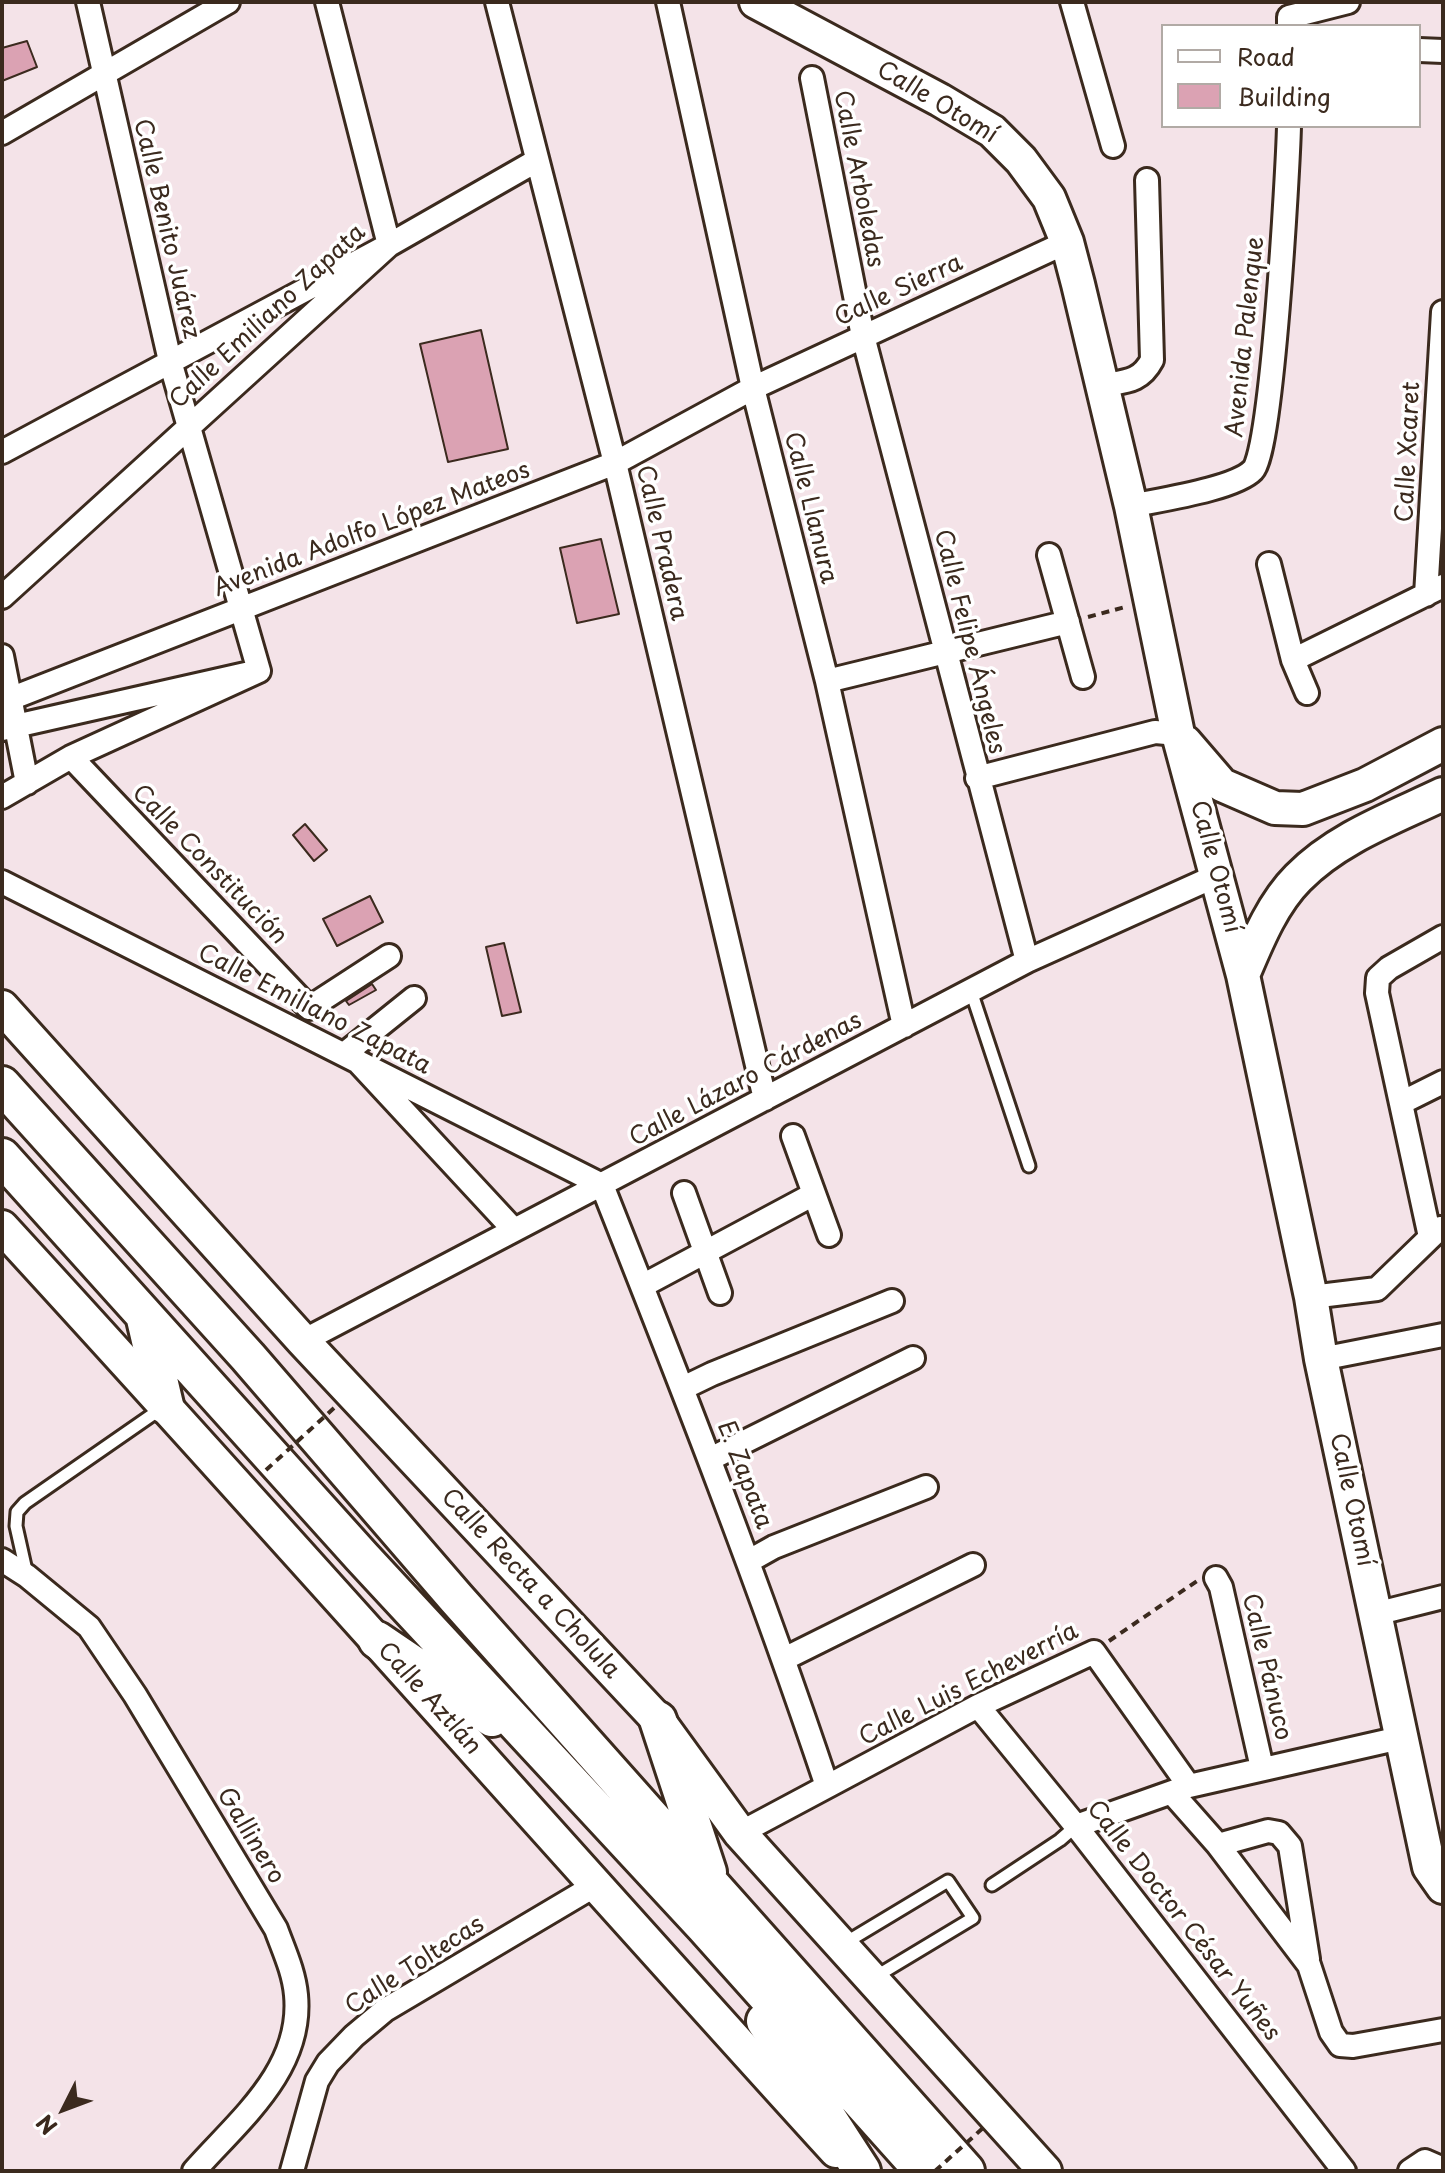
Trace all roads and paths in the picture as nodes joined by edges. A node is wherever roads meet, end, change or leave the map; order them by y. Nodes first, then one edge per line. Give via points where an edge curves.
1 (88, 2) edge
2 (228, 2) edge
3 (327, 2) edge
4 (497, 2) edge
5 (668, 2) edge
6 (757, 2) edge
7 (1072, 2) edge
8 (1348, 2) edge
9 (1289, 22) edge
10 (1421, 50) edge
11 (1443, 51) edge
12 (104, 74) junction
13 (812, 78) dead end
14 (1289, 128) edge
15 (2, 133) edge
16 (1113, 146) dead end
17 (536, 161) junction
18 (1147, 180) dead end
19 (1067, 242) junction
20 (389, 245) junction
21 (1443, 315) edge
22 (863, 336) junction
23 (170, 361) junction
24 (1100, 386) junction
25 (753, 388) junction
26 (188, 427) junction
27 (2, 452) edge
28 (615, 463) junction
29 (1131, 506) junction
30 (1049, 555) dead end
31 (1269, 564) dead end
32 (1434, 590) edge
33 (2, 597) edge
34 (1151, 600) junction
35 (241, 609) junction
36 (1068, 622) junction
37 (946, 654) junction
38 (2, 656) edge
39 (1293, 660) junction
40 (259, 671) junction
41 (1083, 677) dead end
42 (827, 681) junction
43 (1307, 693) dead end
44 (6, 700) edge
45 (9, 727) edge
46 (1178, 734) junction
47 (1443, 744) edge
48 (71, 757) junction
49 (977, 778) junction
50 (27, 783) junction
51 (1443, 794) edge
52 (2, 797) edge
53 (1218, 875) junction
54 (2, 882) edge
55 (1443, 937) edge
56 (389, 956) dead end
57 (1027, 961) junction
58 (1243, 975) junction
59 (971, 991) junction
60 (414, 998) dead end
61 (2, 1007) edge
62 (904, 1026) junction
63 (353, 1057) junction
64 (1443, 1082) edge
65 (2, 1085) edge
66 (765, 1099) junction
67 (1403, 1102) junction
68 (793, 1136) dead end
69 (2, 1157) edge
70 (1029, 1166) dead end
71 (602, 1185) junction
72 (684, 1193) dead end
73 (814, 1194) junction
74 (2, 1227) edge
75 (514, 1230) junction
76 (1436, 1232) edge
77 (829, 1235) dead end
78 (705, 1253) junction
79 (642, 1286) junction
80 (720, 1293) dead end
81 (1311, 1297) junction
82 (892, 1301) dead end
83 (143, 1313) junction
84 (1443, 1335) edge
85 (303, 1341) junction
86 (913, 1358) dead end
87 (1321, 1359) junction
88 (683, 1388) junction
89 (165, 1405) junction
90 (334, 1408) dead end
91 (710, 1459) junction
92 (266, 1470) dead end
93 (926, 1487) dead end
94 (2, 1560) edge
95 (749, 1561) junction
96 (973, 1565) dead end
97 (27, 1576) junction
98 (1216, 1578) joint
99 (1443, 1597) edge
100 (1375, 1614) junction
101 (377, 1640) junction
102 (1094, 1652) junction
103 (784, 1659) junction
104 (978, 1706) junction
105 (658, 1720) junction
106 (1400, 1738) junction
107 (543, 1753) junction
108 (1262, 1768) junction
109 (827, 1786) junction
110 (1181, 1790) junction
111 (1076, 1826) junction
112 (740, 1833) junction
113 (1218, 1845) junction
114 (713, 1885) junction
115 (992, 1885) dead end
116 (594, 1886) junction
117 (1443, 1887) edge
118 (704, 1926) junction
119 (841, 1946) junction
120 (1309, 1965) junction
121 (872, 1979) junction
122 (1443, 2030) edge
123 (983, 2128) dead end
124 (958, 2169) edge
125 (1443, 2169) edge
126 (194, 2171) edge
127 (292, 2171) edge
128 (854, 2171) edge
129 (862, 2171) edge
130 (923, 2171) edge
131 (1045, 2171) edge
132 (1344, 2171) edge
133 (1410, 2171) edge

1 - 12 street, Calle Benito Juárez
2 - 12 street
3 - 20 street, Calle Emiliano Zapata
4 - 17 street, Calle Pradera
5 - 25 street, Calle Llanura
6 - 19 main road, Calle Otomí via 992,131 1049,198
7 - 16 street
8 - 9 street
10 - 11 street
12 - 15 street
12 - 23 street, Calle Benito Juárez
13 - 22 street, Calle Arboledas
14 - 29 street, Avenida Palenque via 1270,383 1263,446 1254,469 1235,482
17 - 20 street
17 - 28 street, Calle Pradera
18 - 24 street via 1152,360 1145,374
19 - 22 street, Calle Sierra
19 - 24 main road, Calle Otomí
20 - 23 street
20 - 26 street, Calle Emiliano Zapata
21 - 32 street, Calle Xcaret
22 - 25 street, Calle Sierra
22 - 37 street, Calle Felipe Ángeles
23 - 26 street, Calle Benito Juárez
23 - 27 street
24 - 29 main road, Calle Otomí
25 - 28 street, Avenida Adolfo López Mateos
25 - 42 street, Calle Llanura
26 - 33 street, Calle Emiliano Zapata
26 - 35 street, Calle Benito Juárez
28 - 35 street, Avenida Adolfo López Mateos
28 - 66 street, Calle Pradera
29 - 34 main road, Calle Otomí
30 - 36 street
31 - 39 street
32 - 39 street
34 - 36 path
34 - 46 main road, Calle Otomí
35 - 40 street, Calle Benito Juárez
35 - 44 street, Avenida Adolfo López Mateos
36 - 37 street
36 - 41 street
37 - 42 street
37 - 49 street, Calle Felipe Ángeles
38 - 44 street
39 - 43 street
40 - 45 street
40 - 48 street
42 - 62 street, Calle Llanura
44 - 45 street
45 - 50 street
46 - 47 main road via 1222,785 1275,808 1303,809 1365,785
46 - 49 street via 1155,732
46 - 53 main road, Calle Otomí
48 - 50 street
48 - 56 street, Calle Constitución via 309,1008
49 - 57 street, Calle Felipe Ángeles
50 - 52 street
51 - 58 main road via 1352,838 1296,879 1262,930
53 - 57 street, Calle Lázaro Cárdenas
53 - 58 main road, Calle Otomí
54 - 63 street, Calle Emiliano Zapata
55 - 67 street via 1378,978
57 - 59 street, Calle Lázaro Cárdenas
58 - 81 main road, Calle Otomí
59 - 62 street, Calle Lázaro Cárdenas
59 - 70 lane
60 - 63 street
61 - 85 main road, Calle Recta a Cholula
62 - 66 street, Calle Lázaro Cárdenas
63 - 71 street, Calle Emiliano Zapata
63 - 75 street
64 - 67 street
65 - 114 main road
66 - 71 street, Calle Lázaro Cárdenas
67 - 76 street
68 - 73 street
69 - 83 main road
71 - 75 street, Calle Lázaro Cárdenas
71 - 79 street, E. Zapata
72 - 78 street
73 - 77 street
73 - 78 street
74 - 89 main road, Calle Aztlán
75 - 85 street, Calle Lázaro Cárdenas
76 - 81 street via 1377,1289
78 - 79 street
78 - 80 street
79 - 88 street, E. Zapata
81 - 87 main road, Calle Otomí
82 - 88 street
83 - 89 main road
83 - 107 main road
84 - 87 street
85 - 105 main road, Calle Recta a Cholula
86 - 91 street
87 - 100 main road, Calle Otomí
88 - 91 street, E. Zapata
89 - 97 lane via 17,1512
89 - 101 main road, Calle Aztlán
90 - 92 path, bridge
91 - 95 street, E. Zapata
93 - 95 street
94 - 97 street, Gallinero
95 - 103 street, E. Zapata
96 - 103 street
97 - 126 street, Gallinero via 89,1627 135,1695 276,1929 290,1965 296,2008 285,2061 272,2083
98 - 102 path, Calle Luis Echeverría via 1202,1578
98 - 108 street, Calle Pánuco
99 - 100 street
100 - 106 main road, Calle Otomí
101 - 107 main road
101 - 116 main road, Calle Aztlán
102 - 104 street, Calle Luis Echeverría
102 - 110 street
103 - 109 street, E. Zapata
104 - 109 street, Calle Luis Echeverría
104 - 111 street, Calle Doctor César Yuñes
105 - 112 main road, Calle Recta a Cholula
105 - 114 main road
106 - 108 street
106 - 117 main road, Calle Otomí via 1429,1867
107 - 118 main road
108 - 110 street
109 - 112 street, Calle Luis Echeverría
110 - 111 street
110 - 113 street
111 - 115 lane
111 - 132 street, Calle Doctor César Yuñes
112 - 119 main road, Calle Recta a Cholula
113 - 120 street
113 - 120 street via 1268,1831 1279,1833 1290,1846
114 - 124 main road
116 - 127 street, Calle Toltecas via 385,2010 354,2036 317,2081
116 - 128 main road, Calle Aztlán
118 - 129 main road
118 - 130 main road
119 - 121 main road, Calle Recta a Cholula
119 - 121 lane via 948,1881 973,1918
120 - 122 street via 1340,2045
121 - 131 main road, Calle Recta a Cholula
123 - 124 path, bridge
125 - 133 street via 1425,2161

